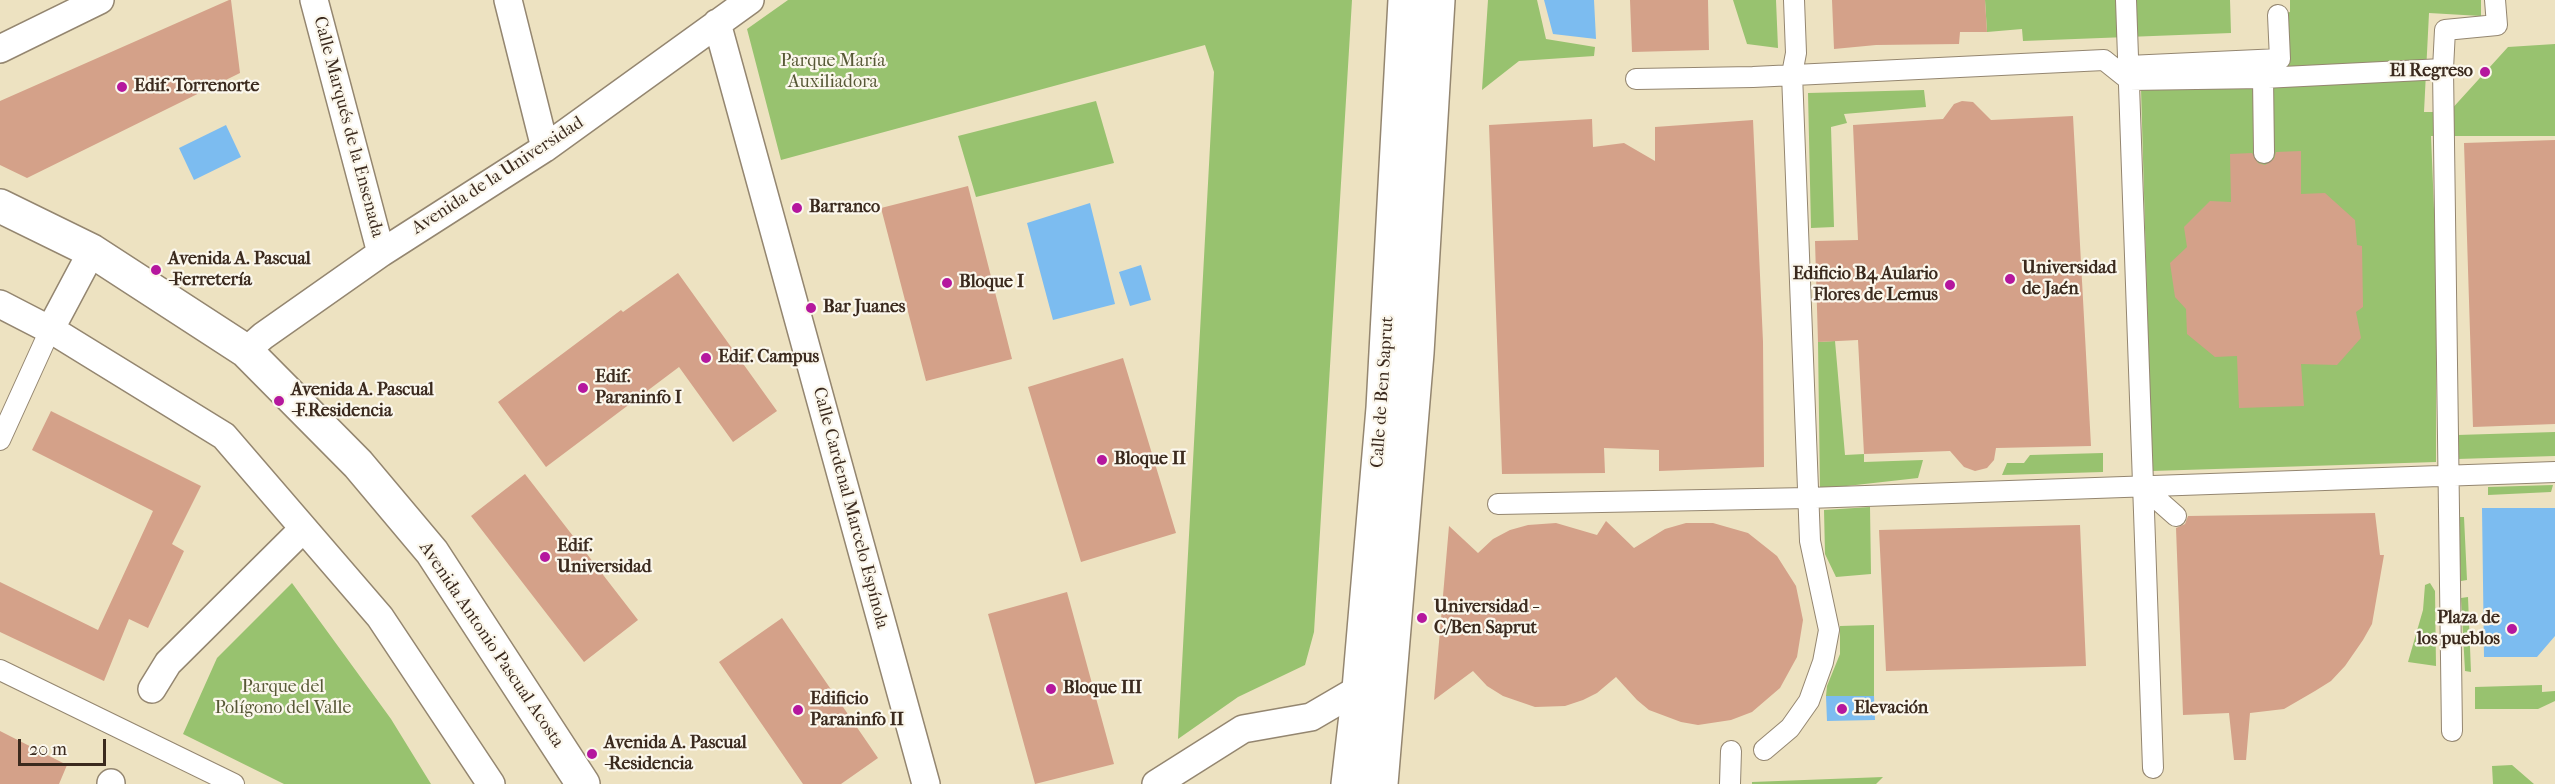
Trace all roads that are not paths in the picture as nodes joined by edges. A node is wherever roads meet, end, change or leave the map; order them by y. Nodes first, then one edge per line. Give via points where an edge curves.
1 (100, 0) edge
2 (314, 0) edge
3 (508, 0) edge
4 (750, 0) edge
5 (1406, 0) edge
6 (1438, 0) edge
7 (1794, 0) edge
8 (2126, 0) edge
9 (2495, 0) edge
10 (2278, 15) dead end
11 (717, 23) junction
12 (0, 49) edge
13 (2443, 69) junction
14 (2129, 73) junction
15 (1792, 74) junction
16 (2263, 78) junction
17 (1636, 79) dead end
18 (545, 148) junction
19 (2264, 153) dead end
20 (0, 206) edge
21 (92, 250) junction
22 (381, 253) junction
23 (0, 304) edge
24 (50, 330) junction
25 (246, 351) junction
26 (0, 440) edge
27 (2555, 472) edge
28 (2449, 477) junction
29 (2142, 486) junction
30 (1808, 498) junction
31 (1498, 504) dead end
32 (2176, 516) dead end
33 (303, 529) junction
34 (0, 670) edge
35 (1359, 689) junction
36 (152, 690) dead end
37 (2452, 730) dead end
38 (1764, 750) dead end
39 (1731, 751) dead end
40 (2153, 768) dead end
41 (234, 784) edge
42 (491, 784) edge
43 (583, 784) edge
44 (926, 784) edge
45 (1156, 784) edge
46 (1348, 784) edge
47 (1381, 784) edge
48 (1730, 784) edge

1 - 12 street
2 - 22 street, Calle Marqués de la Ensenada
3 - 18 street
4 - 11 street, Avenida de la Universidad
5 - 35 street, Calle de Ben Saprut via 1383,408
6 - 47 street, Calle de Ben Saprut via 1417,353
7 - 15 street via 1796,53
8 - 14 street
9 - 13 street via 2497,25 2445,30
10 - 14 street via 2280,59
11 - 18 street, Avenida de la Universidad
11 - 44 street, Calle Cardenal Marcelo Espínola
13 - 16 street
13 - 28 street
14 - 15 street via 2104,60
14 - 16 street
14 - 29 street
15 - 17 street
15 - 30 street
16 - 19 street
18 - 22 street, Avenida de la Universidad
20 - 21 street, Avenida Antonio Pascual Acosta
21 - 24 street
21 - 25 street, Avenida Antonio Pascual Acosta
22 - 25 street, Avenida de la Universidad
23 - 24 street
24 - 26 street
24 - 33 street via 224,436
25 - 43 street, Avenida Antonio Pascual Acosta via 358,464 432,552
27 - 28 street
28 - 29 street
28 - 37 street
29 - 30 street
29 - 32 street
29 - 40 street
30 - 31 street
30 - 38 street via 1810,541 1829,630 1809,701 1790,728
33 - 36 street via 168,663
33 - 42 street via 380,617
34 - 41 street
35 - 45 street via 1311,717 1243,729
35 - 46 street, Calle de Ben Saprut
39 - 48 street

